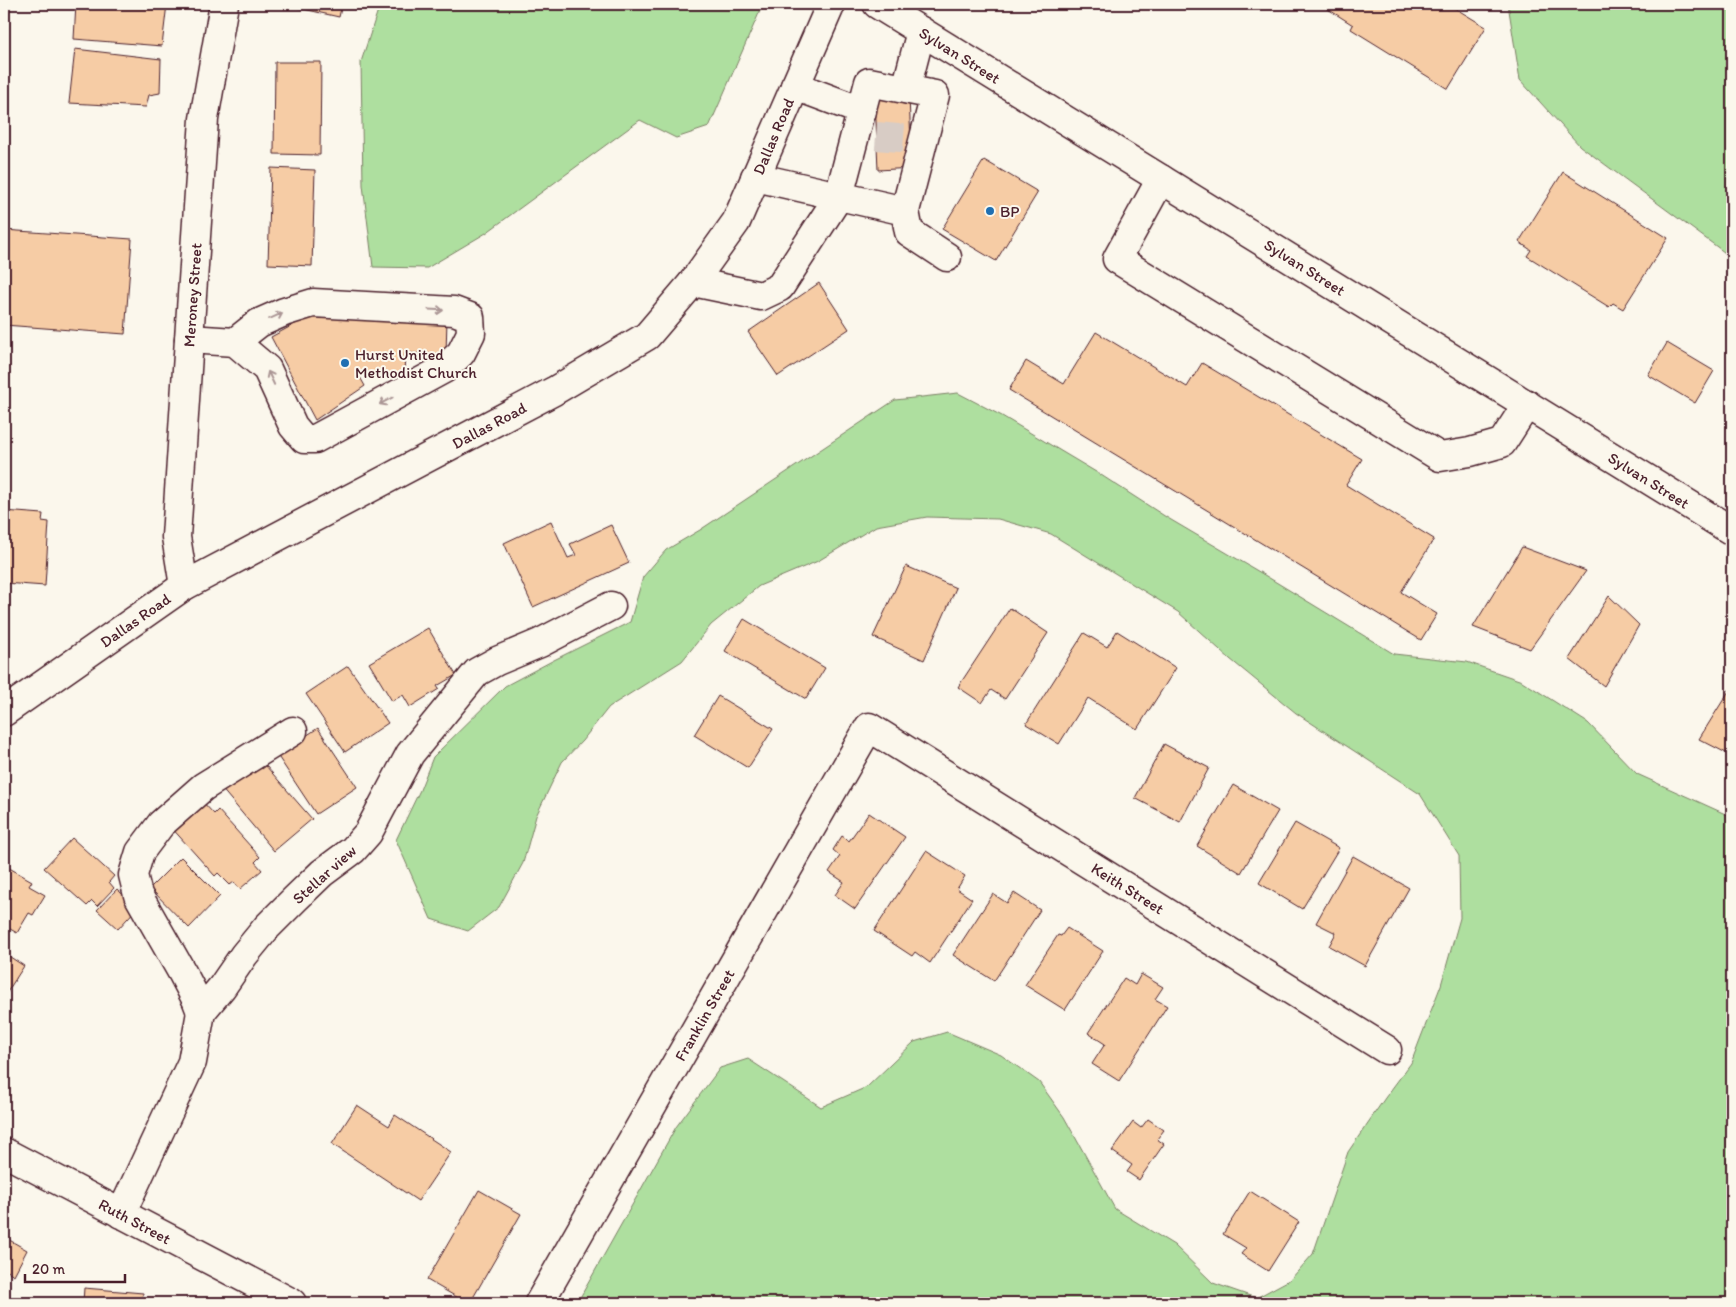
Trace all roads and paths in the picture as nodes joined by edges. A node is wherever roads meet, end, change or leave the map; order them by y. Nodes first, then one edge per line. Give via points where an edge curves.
1 (224, 4) edge
2 (831, 4) edge
3 (877, 4) edge
4 (922, 31) junction
5 (795, 86) junction
6 (906, 89) junction
7 (865, 127) junction
8 (755, 177) junction
9 (1161, 179) junction
10 (839, 196) junction
11 (905, 211) junction
12 (947, 257) dead end
13 (693, 282) junction
14 (189, 339) junction
15 (235, 342) junction
16 (1527, 404) junction
17 (1732, 531) edge
18 (184, 586) junction
19 (611, 606) dead end
20 (4, 712) edge
21 (869, 727) joint
22 (293, 730) dead end
23 (201, 1012) junction
24 (1387, 1050) dead end
25 (4, 1152) edge
26 (121, 1214) junction
27 (292, 1303) edge
28 (539, 1303) edge

1 - 14 street, Meroney Street via 204,119
2 - 5 street, Dallas Road
3 - 4 street, Sylvan Street
4 - 6 street
4 - 9 street, Sylvan Street
5 - 7 street
5 - 8 street, Dallas Road
6 - 7 street via 869,82
6 - 11 street via 935,95 917,140
7 - 10 street
8 - 10 street
8 - 13 street, Dallas Road via 736,222
9 - 16 street, Sylvan Street
9 - 16 street via 1117,259 1440,457 1502,443
10 - 11 street
10 - 13 street via 780,287 761,296
11 - 12 street via 909,232
13 - 18 street, Dallas Road via 647,336 554,391
14 - 15 street
14 - 18 street, Meroney Street via 176,537
15 -> 15 street via 259,323 313,303 454,311 470,317 471,333 461,353 444,369 315,439 304,439 293,426 267,369
16 - 17 street, Sylvan Street
18 - 20 street, Dallas Road
19 - 23 street, Stellar view via 477,672 410,754 368,833 267,927
21 - 24 street, Keith Street
21 - 28 street, Franklin Street
22 - 23 street via 203,786 161,824 140,852 133,875 138,895
23 - 26 street, Stellar view via 192,1062
25 - 26 street, Ruth Street
26 - 27 street, Ruth Street

